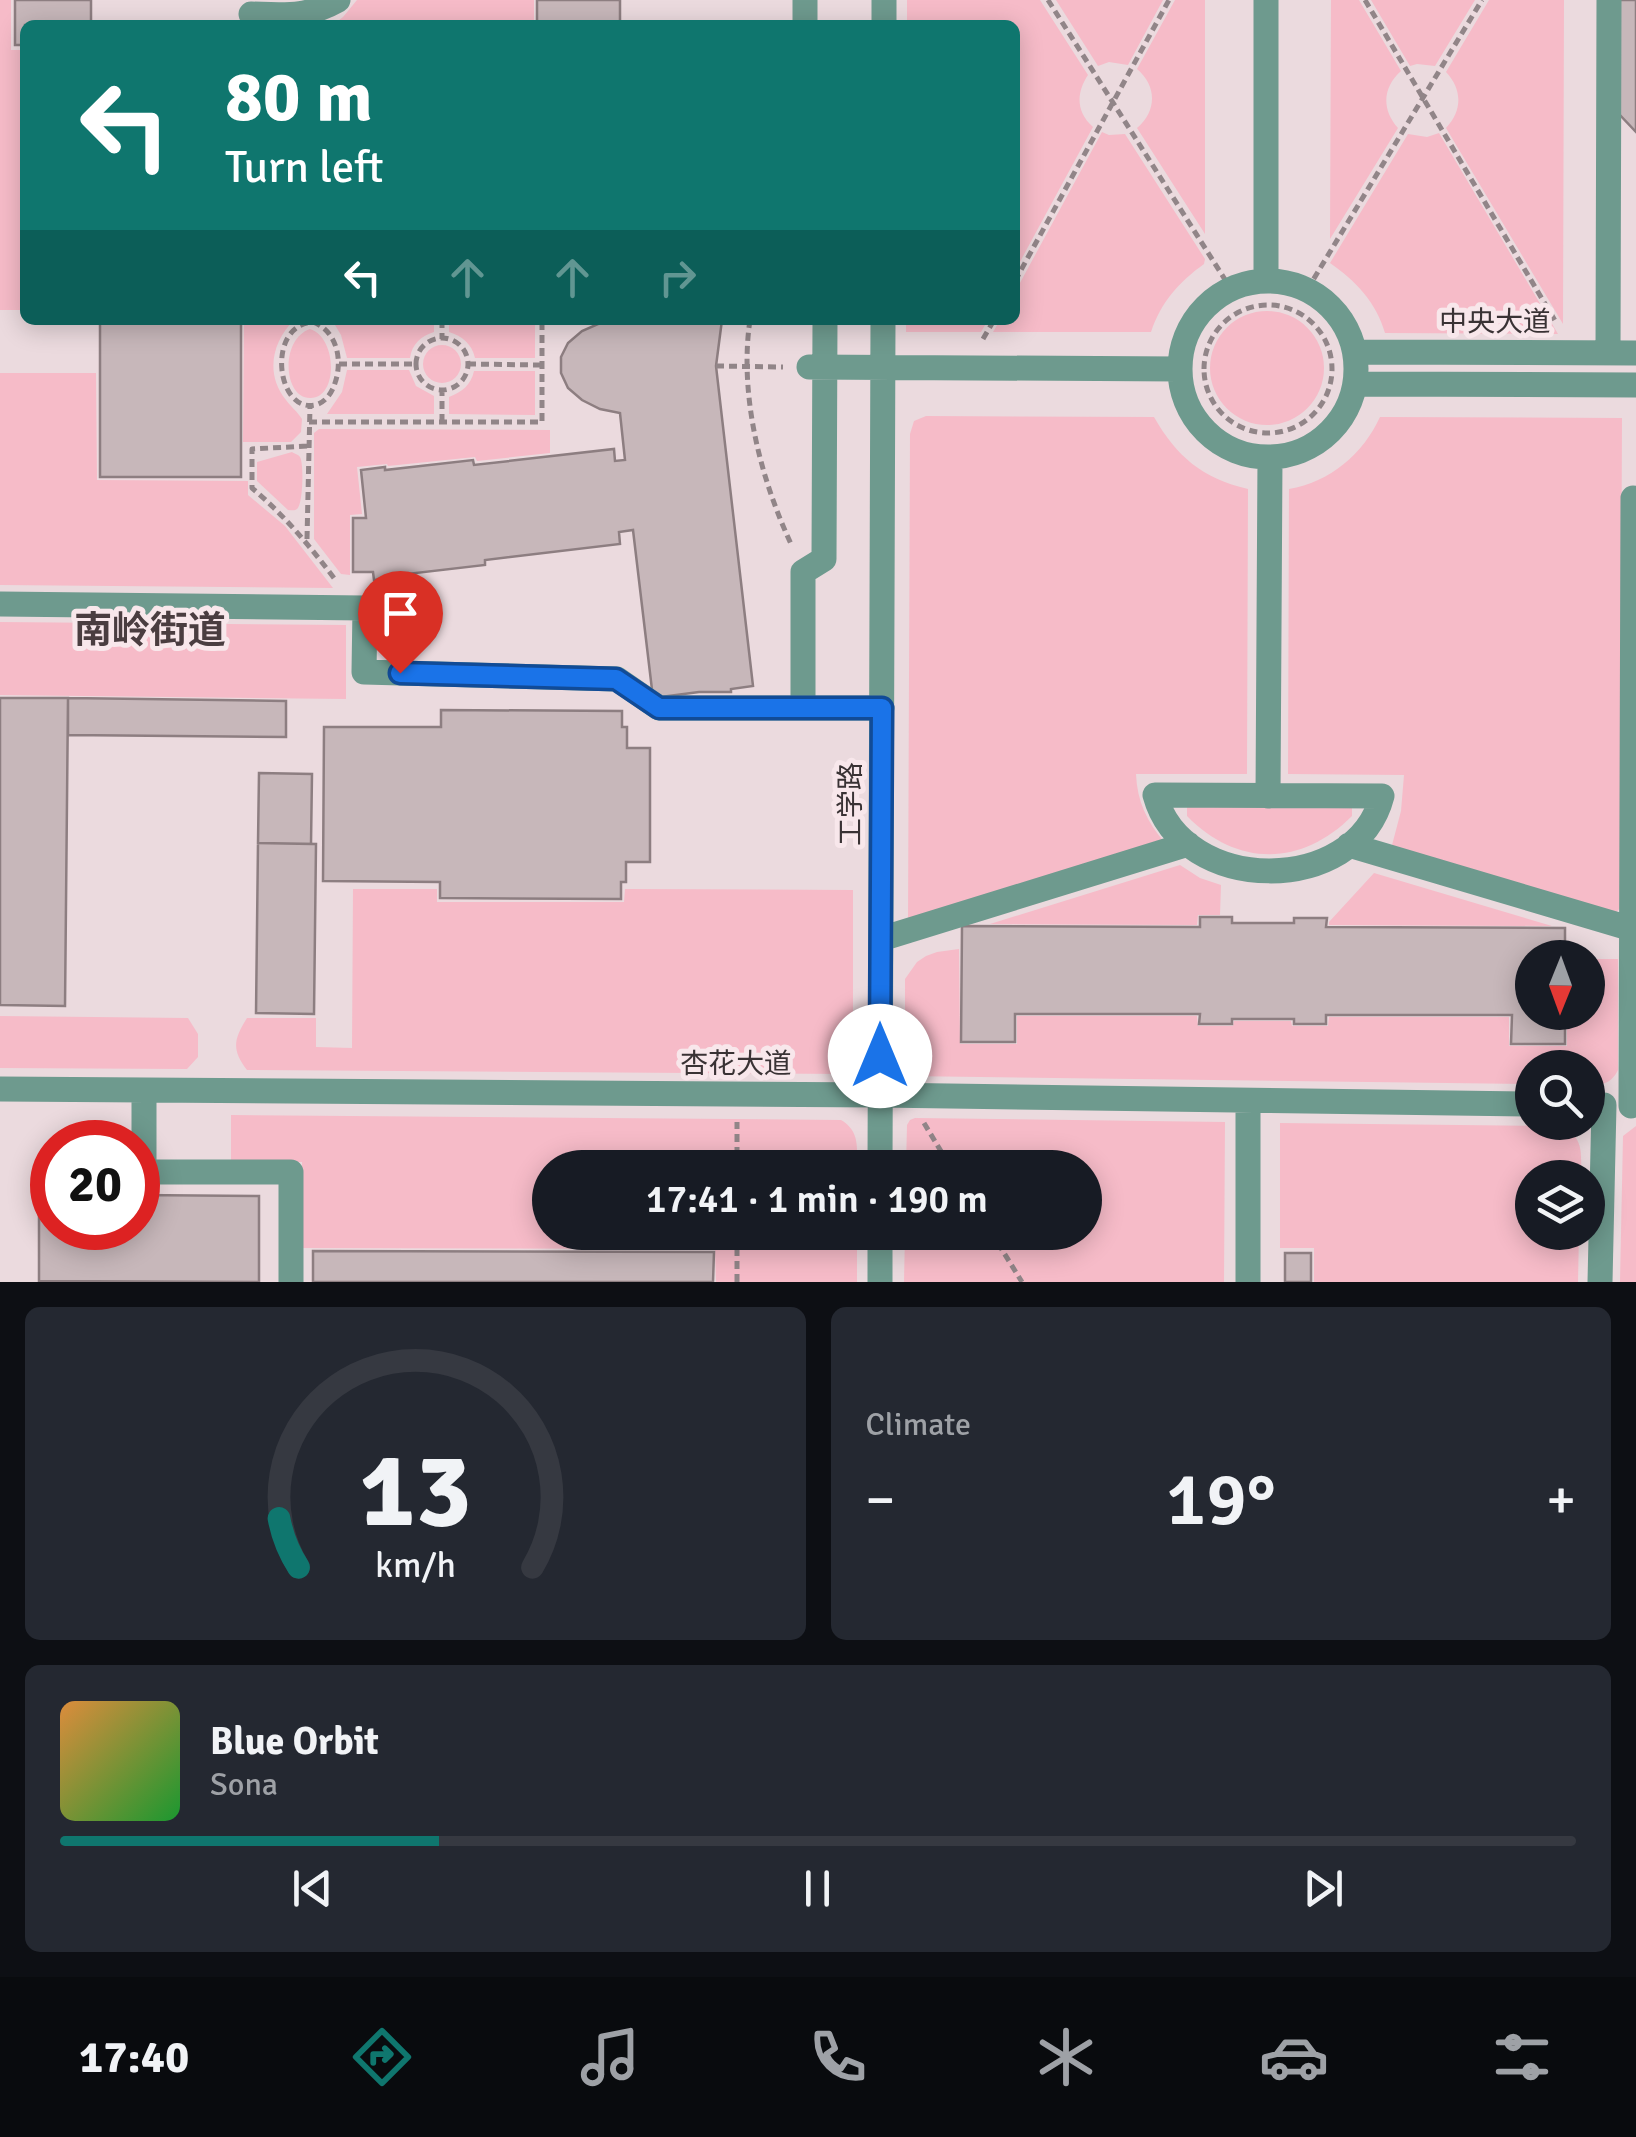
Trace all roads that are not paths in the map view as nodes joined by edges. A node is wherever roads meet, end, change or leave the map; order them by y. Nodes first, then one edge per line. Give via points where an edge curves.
1 (338, 0) edge
2 (1266, 0) edge
3 (1609, 0) edge
4 (251, 14) dead end
5 (1266, 281) junction
6 (824, 325) edge
7 (882, 325) edge
8 (1355, 352) junction
9 (1608, 352) junction
10 (1636, 353) edge
11 (816, 367) junction
12 (882, 367) junction
13 (1179, 368) junction
14 (1355, 384) junction
15 (1636, 385) edge
16 (1270, 456) junction
17 (1633, 498) dead end
18 (0, 604) edge
19 (803, 708) junction
20 (882, 708) junction
21 (1268, 796) junction
22 (1188, 844) junction
23 (1348, 845) junction
24 (1632, 930) junction
25 (881, 939) junction
26 (0, 1089) edge
27 (144, 1090) junction
28 (880, 1095) junction
29 (1248, 1100) junction
30 (1515, 1104) edge
31 (1605, 1105) edge
32 (1634, 1106) edge
33 (1597, 1140) edge
34 (880, 1150) edge
35 (880, 1250) edge
36 (291, 1282) edge
37 (880, 1282) edge
38 (1248, 1282) edge
39 (1600, 1282) edge

1 - 4 lane via 300,15
2 - 5 lane
3 - 9 lane
5 - 8 lane via 1307,290 1329,304
5 - 13 lane via 1242,284 1210,302 1197,315
6 - 11 lane
7 - 12 lane, 工学路
8 - 9 lane, 中央大道
8 - 14 lane
9 - 10 lane, 中央大道
11 - 12 lane
11 - 19 lane via 824,559 804,572
12 - 13 lane
12 - 20 lane, 工学路
13 - 16 lane via 1186,402 1207,433 1238,452
14 - 15 lane
14 - 16 lane via 1325,436 1293,453
16 - 21 lane
17 - 24 lane
18 - 19 lane via 365,608 364,672 616,679 659,708
19 - 20 lane
20 - 25 lane, 工学路
21 - 22 lane via 1155,796 1172,830
21 - 23 lane via 1382,796 1378,812
22 - 23 lane via 1226,864 1268,872 1311,865
22 - 25 lane
23 - 24 lane
24 - 32 lane
25 - 28 lane, 工学路
26 - 27 lane, 杏花大道
27 - 28 lane, 杏花大道
27 - 36 lane via 144,1172 292,1172
28 - 29 lane, 杏花大道
28 - 34 lane, 工学路
29 - 30 lane, 杏花大道
29 - 38 lane
31 - 32 lane
33 - 39 lane
35 - 37 lane

